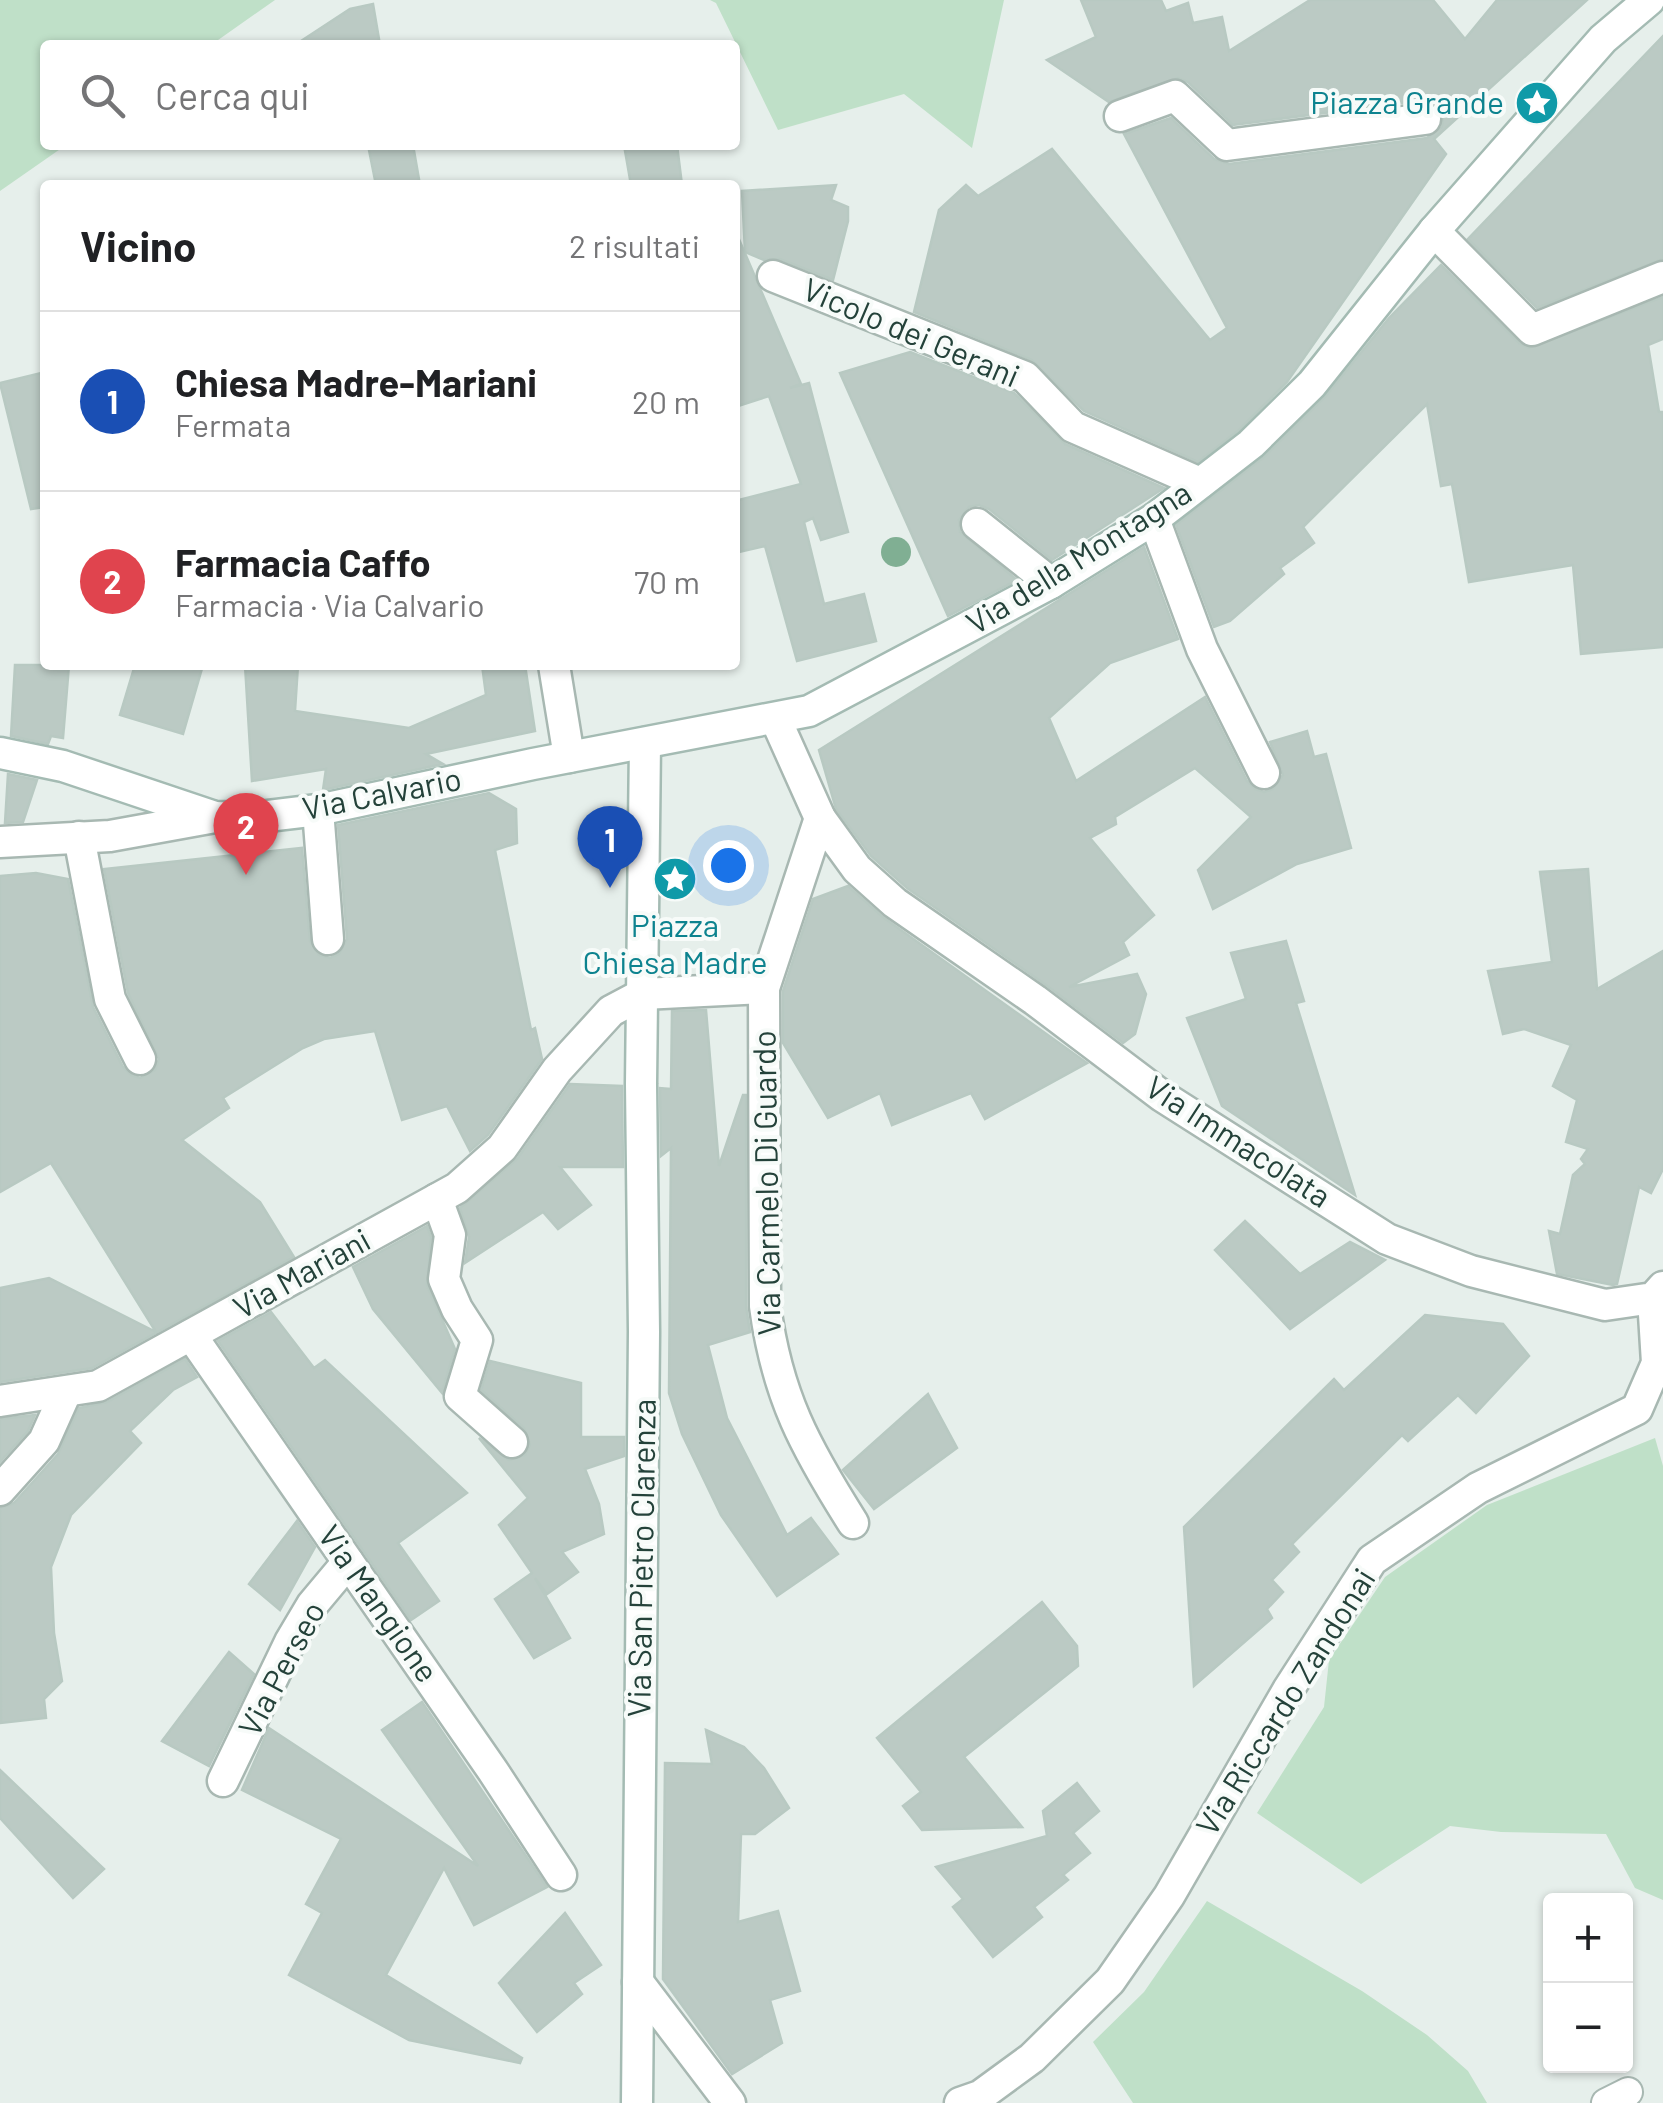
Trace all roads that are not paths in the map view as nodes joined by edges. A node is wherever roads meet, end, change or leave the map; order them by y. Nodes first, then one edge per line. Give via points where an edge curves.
1 (1649, 0) edge
2 (1120, 116) dead end
3 (1425, 119) dead end
4 (1434, 231) junction
5 (772, 276) dead end
6 (1663, 277) edge
7 (1200, 483) junction
8 (1154, 519) junction
9 (977, 524) dead end
10 (1051, 583) junction
11 (555, 670) edge
12 (776, 720) junction
13 (646, 743) junction
14 (0, 753) edge
15 (569, 757) junction
16 (1264, 773) dead end
17 (318, 810) junction
18 (214, 817) junction
19 (820, 818) junction
20 (79, 837) junction
21 (0, 842) edge
22 (328, 939) dead end
23 (764, 996) junction
24 (643, 1003) junction
25 (140, 1058) dead end
26 (437, 1199) junction
27 (1658, 1292) edge
28 (191, 1335) junction
29 (66, 1392) junction
30 (0, 1401) edge
31 (512, 1442) dead end
32 (0, 1490) edge
33 (853, 1523) dead end
34 (348, 1562) junction
35 (223, 1781) dead end
36 (562, 1875) dead end
37 (638, 1982) junction
38 (636, 2103) edge
39 (730, 2103) edge
40 (960, 2103) edge

1 - 4 street, Via della Montagna via 1603,39
2 - 3 street via 1175,96 1227,144
4 - 6 street via 1532,330
4 - 7 street, Via della Montagna via 1312,384 1252,444
5 - 7 street, Vicolo dei Gerani via 1025,377 1073,427
7 - 8 street, Via della Montagna
8 - 10 street, Via della Montagna
8 - 16 street via 1202,650
9 - 10 street
10 - 12 street, Via della Montagna via 809,711
11 - 15 street
12 - 13 street, Via della Montagna
12 - 19 street, Via Immacolata
13 - 15 street, Via Calvario
13 - 24 street, Via San Pietro Clarenza
14 - 18 street, Via Calvario via 62,766
15 - 17 street, Via Calvario
17 - 18 street, Via Calvario
17 - 22 street
18 - 20 street
19 - 23 street, Via Carmelo Di Guardo
19 - 27 street, Via Immacolata via 857,869 895,904 1162,1096 1388,1238 1471,1271 1605,1305
20 - 21 street
20 - 25 street via 110,999
23 - 24 street
23 - 33 street, Via Carmelo Di Guardo via 765,1306 772,1354 797,1428
24 - 26 street, Via Mariani via 611,1011 502,1148
24 - 37 street, Via San Pietro Clarenza
26 - 28 street, Via Mariani
26 - 31 street via 450,1235 444,1279 476,1340 460,1396
27 - 40 street, Via Riccardo Zandonai via 1657,1363 1637,1409 1478,1488 1372,1560 1169,1896 1110,1981 1032,2058
28 - 29 street, Via Mariani via 98,1386
28 - 34 street, Via Mangione
29 - 30 street, Via Mariani
29 - 32 street via 44,1440
34 - 35 street, Via Perseo via 304,1617
34 - 36 street, Via Mangione
37 - 38 street, Via San Pietro Clarenza
37 - 39 street

